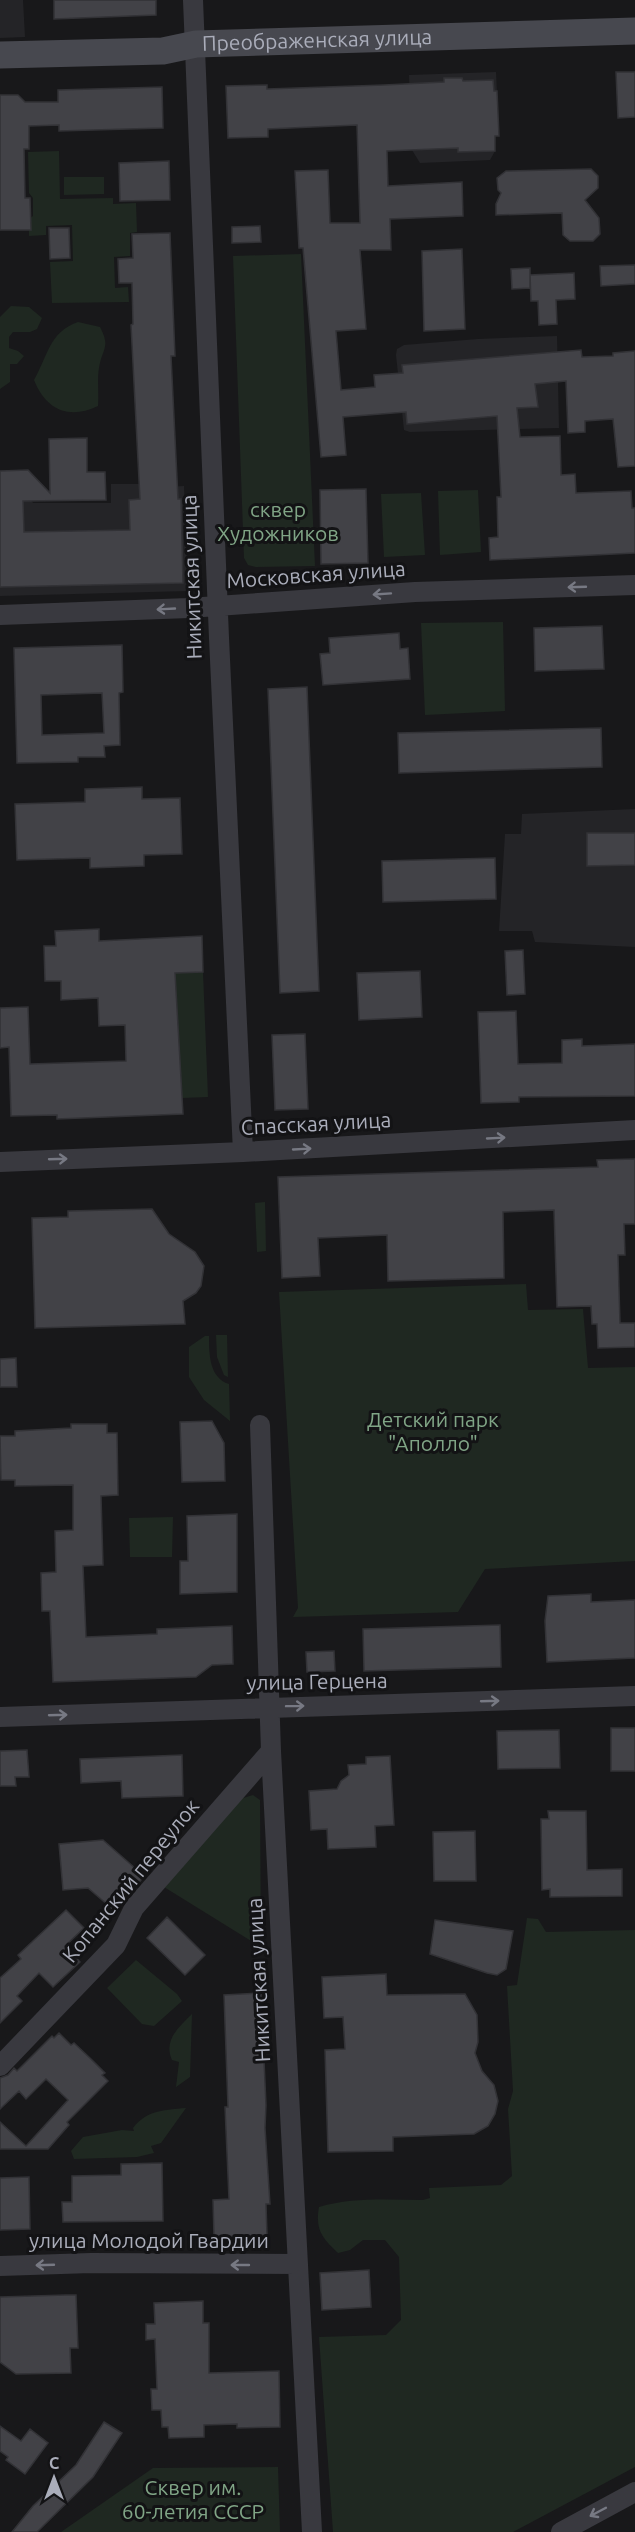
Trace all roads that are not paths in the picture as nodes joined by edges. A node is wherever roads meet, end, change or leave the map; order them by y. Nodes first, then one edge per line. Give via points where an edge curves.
1 (194, 0) edge
2 (635, 31) edge
3 (196, 44) junction
4 (0, 55) edge
5 (635, 585) edge
6 (218, 605) junction
7 (0, 615) edge
8 (635, 1130) edge
9 (243, 1152) junction
10 (0, 1162) edge
11 (260, 1425) dead end
12 (635, 1696) edge
13 (270, 1707) junction
14 (0, 1717) edge
15 (271, 1751) junction
16 (0, 2066) edge
17 (298, 2264) junction
18 (0, 2266) edge
19 (635, 2492) edge
20 (312, 2532) edge
21 (561, 2532) edge

1 - 3 street, Никитская улица
2 - 3 main road, Преображенская улица
3 - 4 main road, Преображенская улица via 163,51
3 - 6 street, Никитская улица
5 -> 6 street, Московская улица via 414,592
6 -> 7 street, Московская улица
6 - 9 street, Никитская улица
9 -> 8 street, Спасская улица
10 -> 9 street, Спасская улица
11 - 13 street, Никитская улица
13 -> 12 street, улица Герцена
14 -> 13 street, улица Герцена
13 - 15 street, Никитская улица
15 - 16 street, Копанский переулок via 134,1908 116,1945
15 - 17 street, Никитская улица
17 -> 18 street, улица Молодой Гвардии
17 - 20 street, Никитская улица
19 -> 21 street

